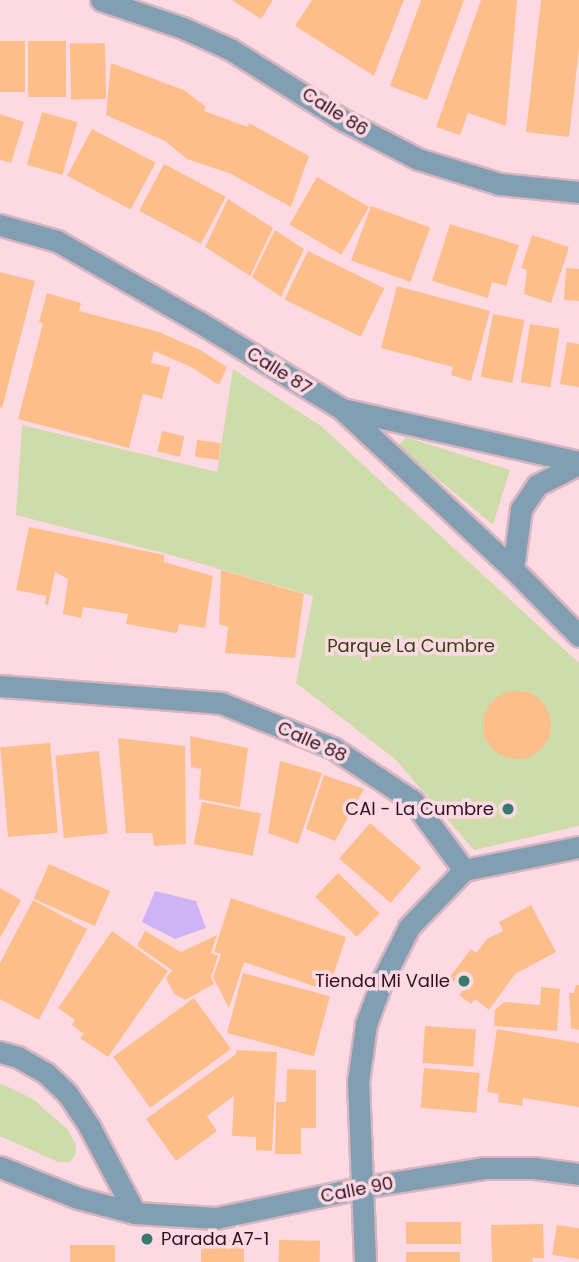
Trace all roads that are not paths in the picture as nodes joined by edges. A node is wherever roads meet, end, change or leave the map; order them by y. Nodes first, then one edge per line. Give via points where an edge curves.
1 (101, 0) edge
2 (579, 192) edge
3 (0, 225) edge
4 (342, 410) junction
5 (579, 463) edge
6 (513, 569) junction
7 (579, 636) edge
8 (0, 686) edge
9 (579, 847) edge
10 (464, 870) junction
11 (0, 1052) edge
12 (0, 1167) edge
13 (579, 1174) edge
14 (363, 1188) junction
15 (135, 1213) junction
16 (365, 1262) edge

1 - 2 street, Calle 86 via 230,49 345,121 418,159 500,184
3 - 4 street, Calle 87 via 57,242
4 - 5 street, Calle 87
4 - 6 street
5 - 6 street, Calle 87 via 537,485 520,509
6 - 7 street
8 - 10 street, Calle 88 via 221,704 333,748 414,801
9 - 10 street
10 - 14 street via 409,927 366,1024 358,1082
11 - 15 street via 46,1073 66,1093
12 - 15 street, Calle 90 via 78,1198
13 - 14 street, Calle 90 via 484,1168
14 - 15 street, Calle 90 via 216,1218
14 - 16 street

